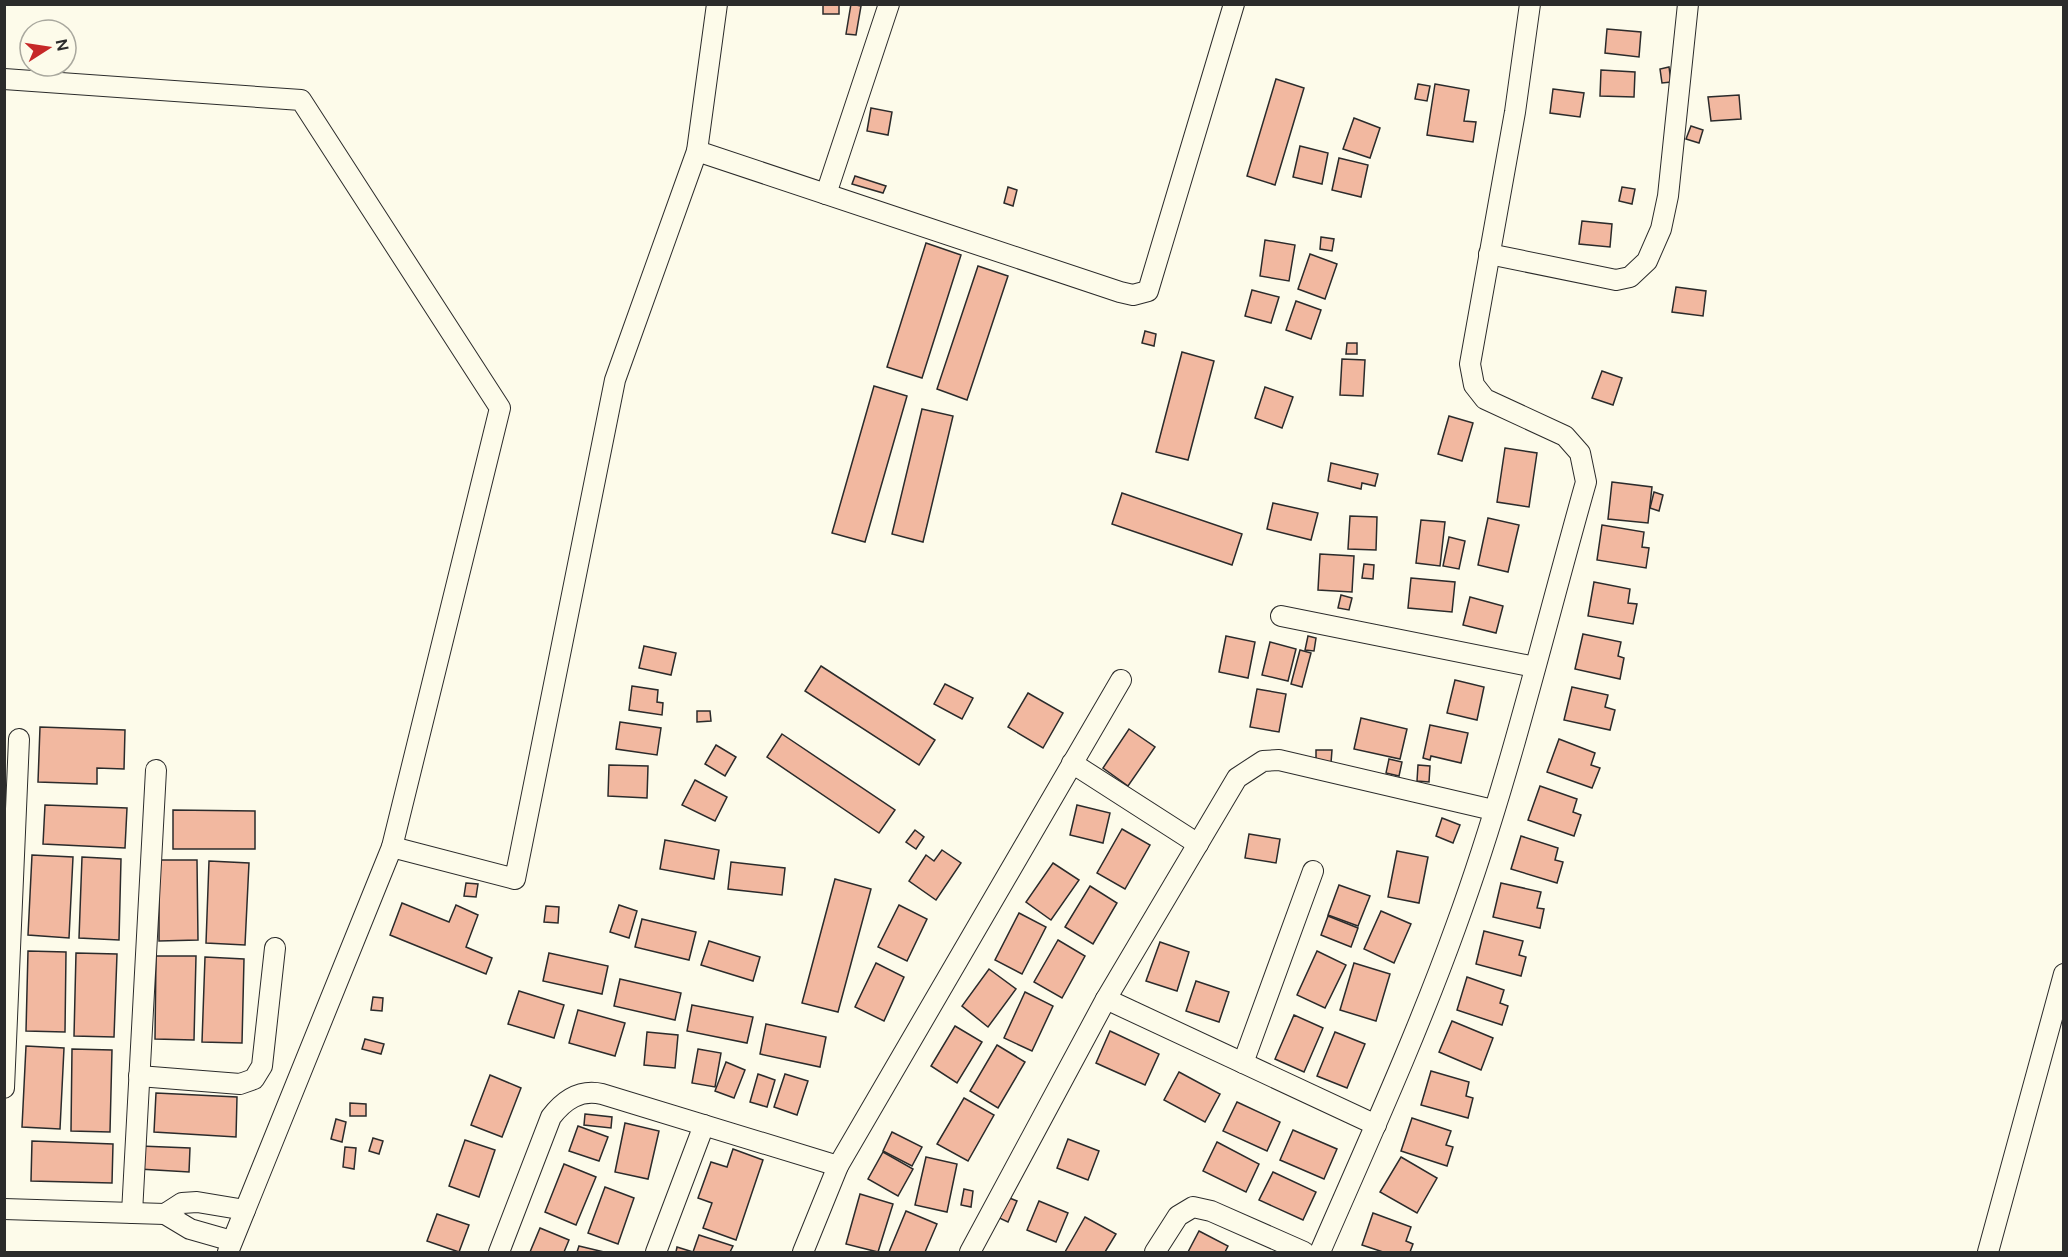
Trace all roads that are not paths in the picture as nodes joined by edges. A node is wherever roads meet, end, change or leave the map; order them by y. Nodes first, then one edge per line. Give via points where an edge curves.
1 (717, 4) edge
2 (889, 4) edge
3 (1234, 4) edge
4 (1530, 4) edge
5 (1688, 4) edge
6 (4, 79) edge
7 (697, 150) junction
8 (826, 194) junction
9 (1489, 254) junction
10 (1281, 616) dead end
11 (1535, 667) junction
12 (1121, 680) dead end
13 (19, 739) dead end
14 (1072, 763) junction
15 (156, 770) dead end
16 (1493, 810) junction
17 (1198, 844) junction
18 (392, 847) junction
19 (1313, 871) dead end
20 (275, 948) dead end
21 (2064, 974) edge
22 (1106, 999) junction
23 (1243, 1063) junction
24 (139, 1076) junction
25 (4, 1088) edge
26 (704, 1125) junction
27 (1376, 1125) junction
28 (838, 1166) junction
29 (4, 1209) edge
30 (245, 1210) junction
31 (132, 1213) junction
32 (165, 1214) junction
33 (230, 1247) edge
34 (499, 1252) edge
35 (656, 1252) edge
36 (803, 1252) edge
37 (970, 1252) edge
38 (1155, 1252) edge
39 (1304, 1252) edge
40 (1320, 1252) edge
41 (1988, 1252) edge

1 - 7 street
2 - 8 street
3 - 8 street via 1148,291 1132,295 1120,292
4 - 9 street
5 - 9 street via 1668,196 1661,229 1647,261 1630,277 1616,280
6 - 18 street via 301,99 500,408
7 - 8 street
7 - 18 street via 615,380 515,879
9 - 11 street via 1470,364 1474,385 1485,399 1565,436 1580,453 1586,482
10 - 11 street
11 - 16 street
12 - 14 street
13 - 25 street
14 - 17 street
14 - 28 street
15 - 24 street
16 - 17 street via 1279,760 1263,761 1237,778
16 - 27 street via 1456,926
17 - 22 street
18 - 30 street
19 - 23 street
20 - 24 street via 262,1066 254,1079 240,1084
21 - 41 street
22 - 23 street
22 - 37 street
23 - 27 street
24 - 31 street
26 - 28 street
26 - 34 street via 591,1092 570,1098 551,1117
26 - 35 street
27 - 40 street
28 - 36 street
29 - 31 street
30 - 32 street via 197,1202 182,1203
30 - 33 street
31 - 32 street
32 - 33 street
38 - 39 street via 1178,1216 1193,1207 1211,1211

